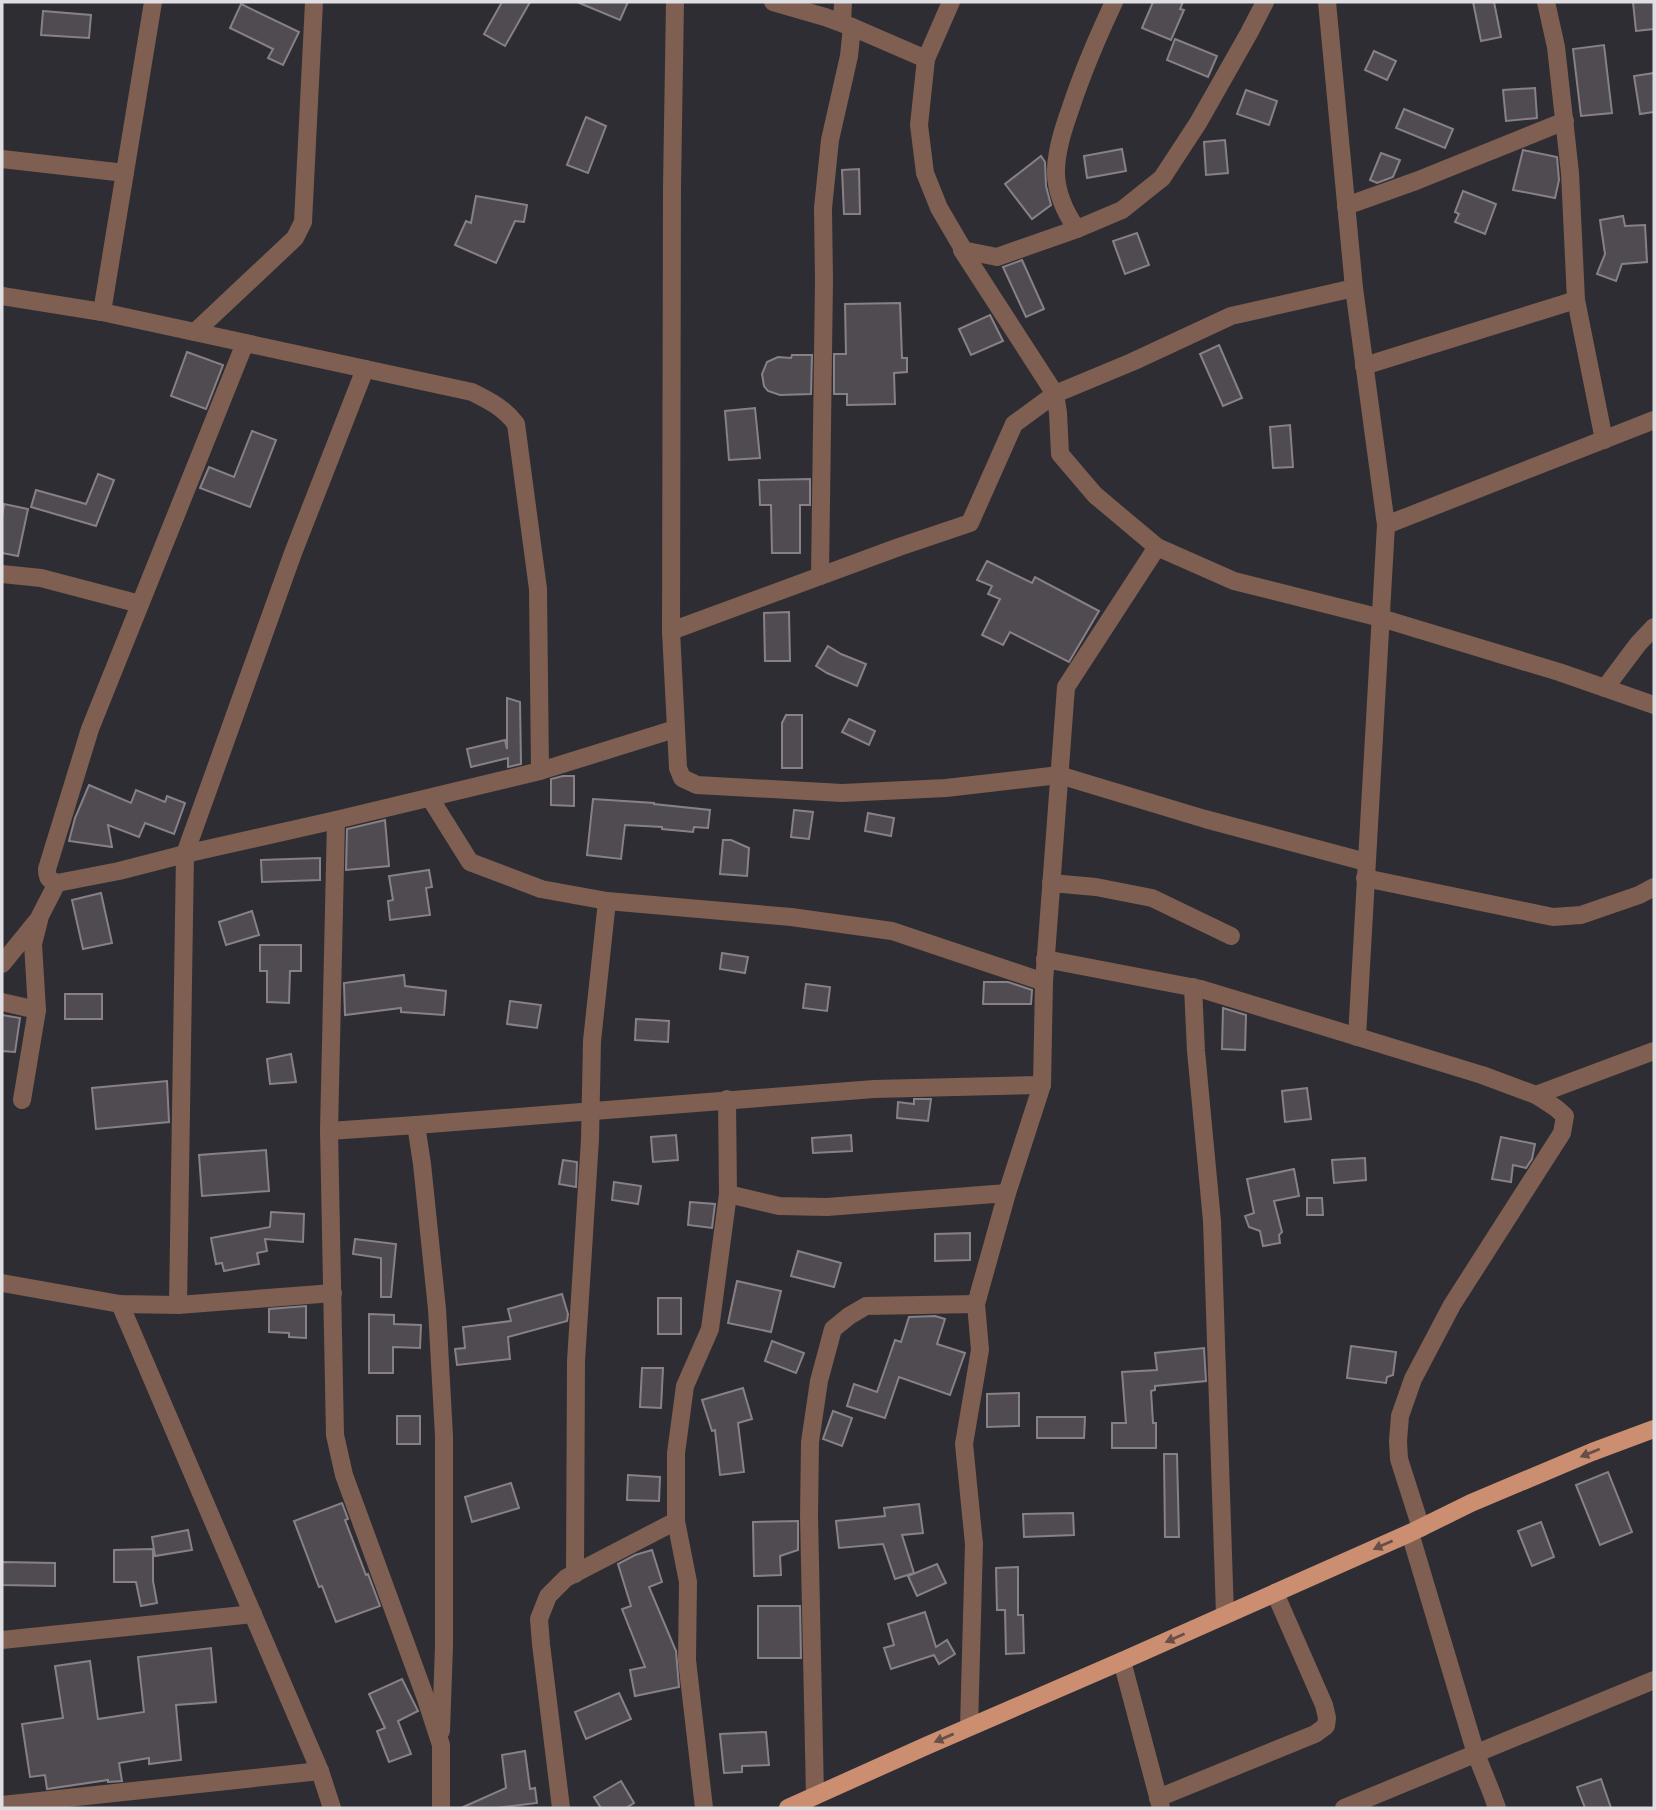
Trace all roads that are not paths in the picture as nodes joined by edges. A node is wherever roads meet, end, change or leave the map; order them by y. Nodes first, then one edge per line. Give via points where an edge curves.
1 (153, 2) edge
2 (314, 2) edge
3 (675, 2) edge
4 (773, 2) edge
5 (843, 2) edge
6 (951, 2) edge
7 (1114, 2) edge
8 (1265, 2) edge
9 (1327, 2) edge
10 (1546, 2) edge
11 (847, 25) junction
12 (926, 59) junction
13 (1565, 121) junction
14 (2, 159) edge
15 (125, 173) junction
16 (1346, 206) junction
17 (1077, 229) junction
18 (962, 250) junction
19 (1354, 288) junction
20 (2, 296) edge
21 (1577, 300) junction
22 (103, 312) junction
23 (195, 332) junction
24 (245, 343) junction
25 (1364, 366) junction
26 (365, 369) junction
27 (1055, 394) junction
28 (1654, 420) edge
29 (1604, 440) junction
30 (1386, 525) junction
31 (1157, 547) junction
32 (2, 574) edge
33 (820, 576) junction
34 (141, 604) junction
35 (1381, 618) junction
36 (1654, 627) edge
37 (671, 631) junction
38 (1605, 688) junction
39 (1654, 705) edge
40 (675, 729) junction
41 (540, 771) junction
42 (1059, 775) junction
43 (430, 798) junction
44 (336, 820) junction
45 (185, 854) junction
46 (1366, 870) junction
47 (57, 883) junction
48 (1051, 883) junction
49 (1654, 887) edge
50 (607, 901) junction
51 (40, 916) junction
52 (1231, 936) dead end
53 (1045, 959) junction
54 (2, 964) edge
55 (1044, 982) junction
56 (1193, 987) junction
57 (2, 1002) edge
58 (37, 1010) junction
59 (1357, 1037) junction
60 (1654, 1051) edge
61 (1042, 1085) junction
62 (1536, 1095) junction
63 (727, 1099) junction
64 (22, 1100) dead end
65 (590, 1111) junction
66 (416, 1125) junction
67 (329, 1131) junction
68 (1007, 1193) junction
69 (728, 1195) junction
70 (2, 1283) edge
71 (333, 1293) junction
72 (121, 1304) junction
73 (976, 1304) junction
74 (178, 1305) junction
75 (1654, 1429) edge
76 (676, 1521) junction
77 (1416, 1530) junction
78 (575, 1574) junction
79 (1275, 1594) junction
80 (253, 1614) junction
81 (1225, 1615) junction
82 (2, 1640) edge
83 (1122, 1661) junction
84 (1654, 1680) edge
85 (969, 1727) junction
86 (441, 1745) junction
87 (1476, 1754) junction
88 (320, 1771) junction
89 (815, 1796) junction
90 (1159, 1803) edge
91 (2, 1805) edge
92 (332, 1808) edge
93 (441, 1808) edge
94 (561, 1808) edge
95 (704, 1808) edge
96 (788, 1808) edge
97 (1344, 1808) edge
98 (1497, 1808) edge

1 - 15 street
2 - 23 street via 303,222 295,238
3 - 37 street
4 - 11 street
5 - 11 street
6 - 12 street
7 - 17 street via 1060,139 1058,190
8 - 17 street via 1162,178 1122,211
9 - 16 street
10 - 13 street
11 - 12 street
11 - 33 street via 849,56 830,140 823,208
12 - 18 street via 919,125 925,173
13 - 16 street
13 - 21 street
14 - 15 street
15 - 22 street
16 - 19 street
17 - 18 street via 997,257
18 - 27 street
19 - 25 street
19 - 27 street via 1231,316
20 - 22 street
21 - 25 street
21 - 29 street
22 - 23 street
23 - 24 street
24 - 26 street
24 - 34 street
25 - 30 street
26 - 41 street via 472,392 494,402 516,424 538,589
26 - 45 street
27 - 31 street via 1059,454 1095,495
27 - 33 street via 1014,424 970,523
28 - 29 street
29 - 30 street
30 - 35 street
31 - 35 street via 1234,581
31 - 42 street via 1066,687
32 - 34 street via 41,578
33 - 37 street
34 - 47 street via 90,729 47,869 50,881
35 - 38 street
35 - 46 street
36 - 38 street
37 - 40 street
38 - 39 street
40 - 41 street
40 - 42 street via 678,768 682,778 697,785 842,793 946,788
41 - 43 street
42 - 46 street
42 - 48 street
43 - 44 street
43 - 50 street via 470,862 541,889
44 - 45 street
44 - 67 street
45 - 47 street
45 - 74 street
46 - 49 street via 1553,917 1581,915
46 - 59 street
47 - 51 street
48 - 52 street via 1152,898
48 - 53 street
50 - 55 street via 892,931
50 - 65 street via 592,1041
51 - 54 street
51 - 58 street via 33,944
53 - 55 street
53 - 56 street
55 - 61 street
56 - 59 street
56 - 81 street via 1212,1221
57 - 58 street
58 - 64 street
59 - 62 street
60 - 62 street
61 - 63 street
61 - 68 street
62 - 77 street via 1565,1116 1562,1133 1452,1304 1413,1379 1400,1416 1399,1459
63 - 65 street
63 - 69 street
65 - 66 street
65 - 78 street via 576,1361
66 - 67 street
66 - 86 street via 437,1309 444,1436
67 - 71 street
68 - 69 street via 827,1207 779,1206
68 - 73 street
69 - 76 street via 710,1329 685,1386 676,1454
70 - 72 street
71 - 74 street
71 - 86 street via 335,1435 344,1475
72 - 74 street
72 - 80 street
73 - 85 street via 980,1350 964,1444 974,1544
73 - 89 street via 866,1306 833,1329 810,1442
75 -> 77 main road
76 - 78 street
76 - 95 street via 688,1583 687,1660
77 -> 79 main road
77 - 87 street
78 - 94 street via 548,1596 539,1619
79 - 81 main road
79 - 90 street via 1324,1705 1326,1726
80 - 82 street
80 - 88 street
81 -> 83 main road
83 - 85 main road
83 - 90 street
84 - 87 street
85 -> 89 main road
86 - 93 street
87 - 97 street
87 - 98 street
88 - 91 street
88 - 92 street
89 - 96 main road

